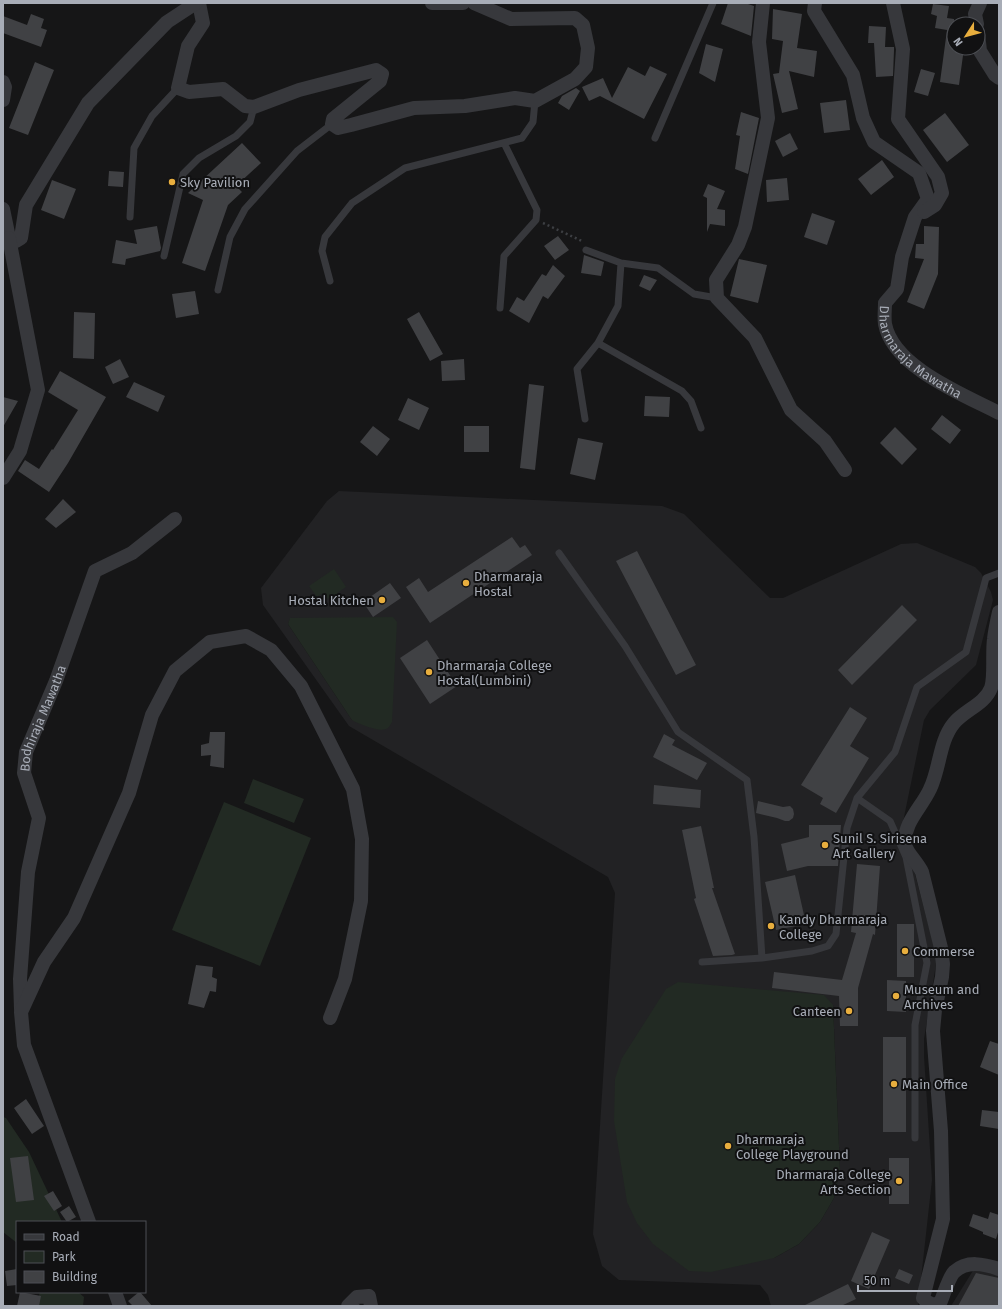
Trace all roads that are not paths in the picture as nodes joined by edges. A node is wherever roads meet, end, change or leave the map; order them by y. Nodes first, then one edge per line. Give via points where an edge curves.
1 (196, 3) edge
2 (199, 3) edge
3 (432, 3) edge
4 (463, 3) edge
5 (474, 3) edge
6 (713, 3) edge
7 (763, 3) edge
8 (815, 3) edge
9 (893, 3) edge
10 (980, 3) edge
11 (975, 16) edge
12 (983, 56) edge
13 (999, 78) edge
14 (3, 82) edge
15 (178, 88) junction
16 (3, 100) edge
17 (535, 101) junction
18 (254, 107) junction
19 (332, 124) junction
20 (655, 138) dead end
21 (504, 144) junction
22 (3, 209) edge
23 (130, 217) dead end
24 (915, 217) junction
25 (9, 238) junction
26 (586, 246) road end
27 (164, 256) dead end
28 (621, 263) junction
29 (330, 281) dead end
30 (218, 290) dead end
31 (716, 298) junction
32 (500, 308) dead end
33 (598, 343) junction
34 (999, 413) edge
35 (585, 419) dead end
36 (701, 428) dead end
37 (845, 470) dead end
38 (3, 478) edge
39 (175, 519) dead end
40 (559, 553) dead end
41 (999, 573) edge
42 (999, 612) edge
43 (857, 798) junction
44 (762, 958) junction
45 (702, 962) dead end
46 (21, 1012) junction
47 (330, 1018) dead end
48 (915, 1138) dead end
49 (89, 1221) edge
50 (999, 1269) edge
51 (115, 1293) edge
52 (120, 1306) edge
53 (348, 1306) edge
54 (371, 1306) edge

1 - 25 street via 167,22 88,103 26,205 21,238 16,241
2 - 15 street via 203,23 188,46
3 - 4 street
5 - 17 street via 511,19 575,18 583,25 588,48 586,67 575,78
6 - 20 lane
7 - 31 street via 759,42 768,118 745,227 738,245 716,280
8 - 24 street, Dharmaraja Mawatha via 814,11 853,75 863,118 874,142 919,173 928,199
9 - 24 street via 903,49 898,119 938,177 942,193 935,205
10 - 11 street
12 - 13 street
14 - 16 street
15 - 18 street via 189,92 223,89 245,106
15 - 23 lane via 152,116 134,148
17 - 19 street via 515,98 465,106 414,108 338,128
17 - 21 lane via 533,122 522,138
18 - 19 street via 300,90 376,70 382,74 380,81 333,119
18 - 27 lane via 250,122 236,136 199,158 182,174
19 - 30 lane via 297,151 245,209 230,237
21 - 29 lane via 405,168 352,203 326,237 322,251
21 - 32 lane via 537,210 536,220 504,256
22 - 25 street
24 - 34 street, Dharmaraja Mawatha via 902,257 897,289 885,303 885,324 891,340 904,356 927,375
25 - 38 street via 38,390 20,451
26 - 28 lane
28 - 31 lane via 658,268 694,294
28 - 33 lane via 618,306
31 - 37 street via 755,338 791,410 826,441
33 - 35 lane via 577,369
33 - 36 lane via 682,391 690,401
39 - 46 street, Bodhiraja Mawatha via 132,553 95,571 56,681 26,752 24,773 39,818 28,872 20,979
40 - 44 lane via 625,646 678,732 748,780
41 - 43 lane via 986,578 966,652 917,687 895,752
42 - 50 street via 994,640 992,686 988,696 953,724 945,739 930,789 909,825 905,844 922,872 943,964 933,1031 942,1131 943,1219 923,1298 926,1302 938,1304 954,1272 964,1266 976,1263
43 - 44 lane via 847,828 836,934 828,946 812,951
43 - 48 lane via 890,821 906,857 928,964 916,1025
44 - 45 lane
46 - 47 street via 44,962 74,918 130,793 152,715 175,671 210,642 246,636 271,650 301,686 353,789 362,839 361,901 345,979
46 - 49 street, Bodhiraja Mawatha via 24,1044
51 - 52 street
53 - 54 street via 357,1297 369,1296

